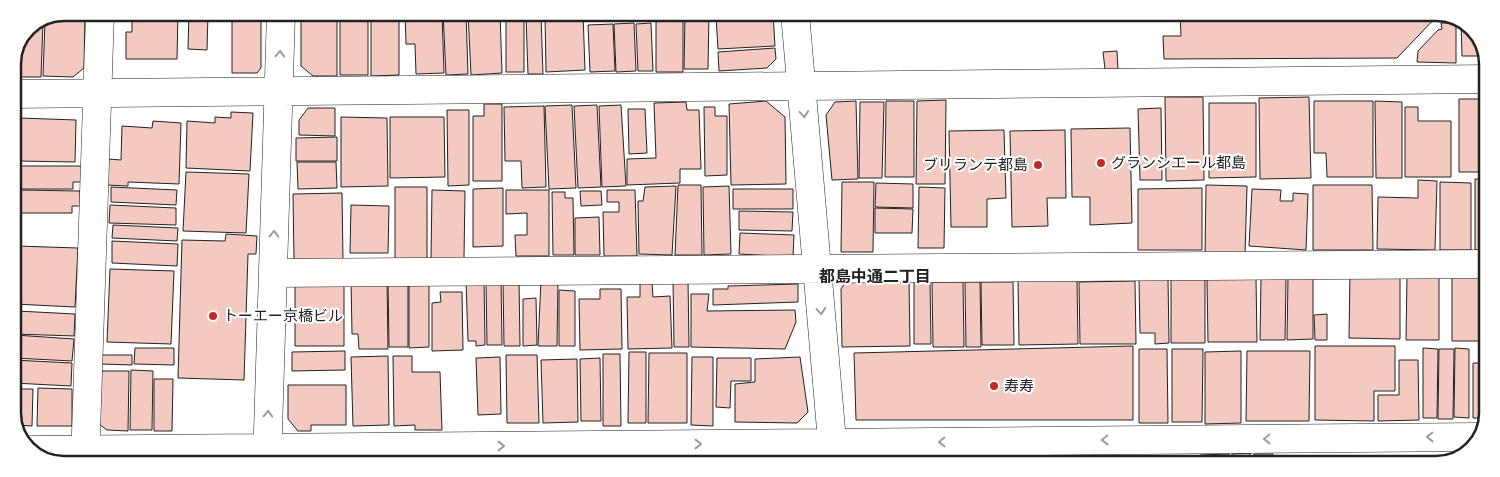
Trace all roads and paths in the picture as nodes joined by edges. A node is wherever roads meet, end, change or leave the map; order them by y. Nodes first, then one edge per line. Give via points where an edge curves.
1 (100, 21) edge
2 (281, 21) edge
3 (796, 21) edge
4 (1479, 79) edge
5 (801, 85) junction
6 (278, 91) junction
7 (97, 93) junction
8 (21, 94) edge
9 (1479, 264) edge
10 (817, 269) junction
11 (273, 273) junction
12 (1470, 437) edge
13 (47, 452) edge
14 (833, 453) edge
15 (661, 454) edge
16 (267, 455) edge
17 (85, 456) edge

1 - 7 street
6 -> 2 street
3 - 5 street
4 - 5 street
5 - 6 street
5 -> 10 street
6 - 7 street
11 -> 6 street
7 - 8 street
7 - 17 street
9 - 10 street
10 - 11 street
10 -> 14 street
16 -> 11 street
12 -> 14 street
13 - 17 street
15 -> 14 street
16 -> 15 street
16 - 17 street

